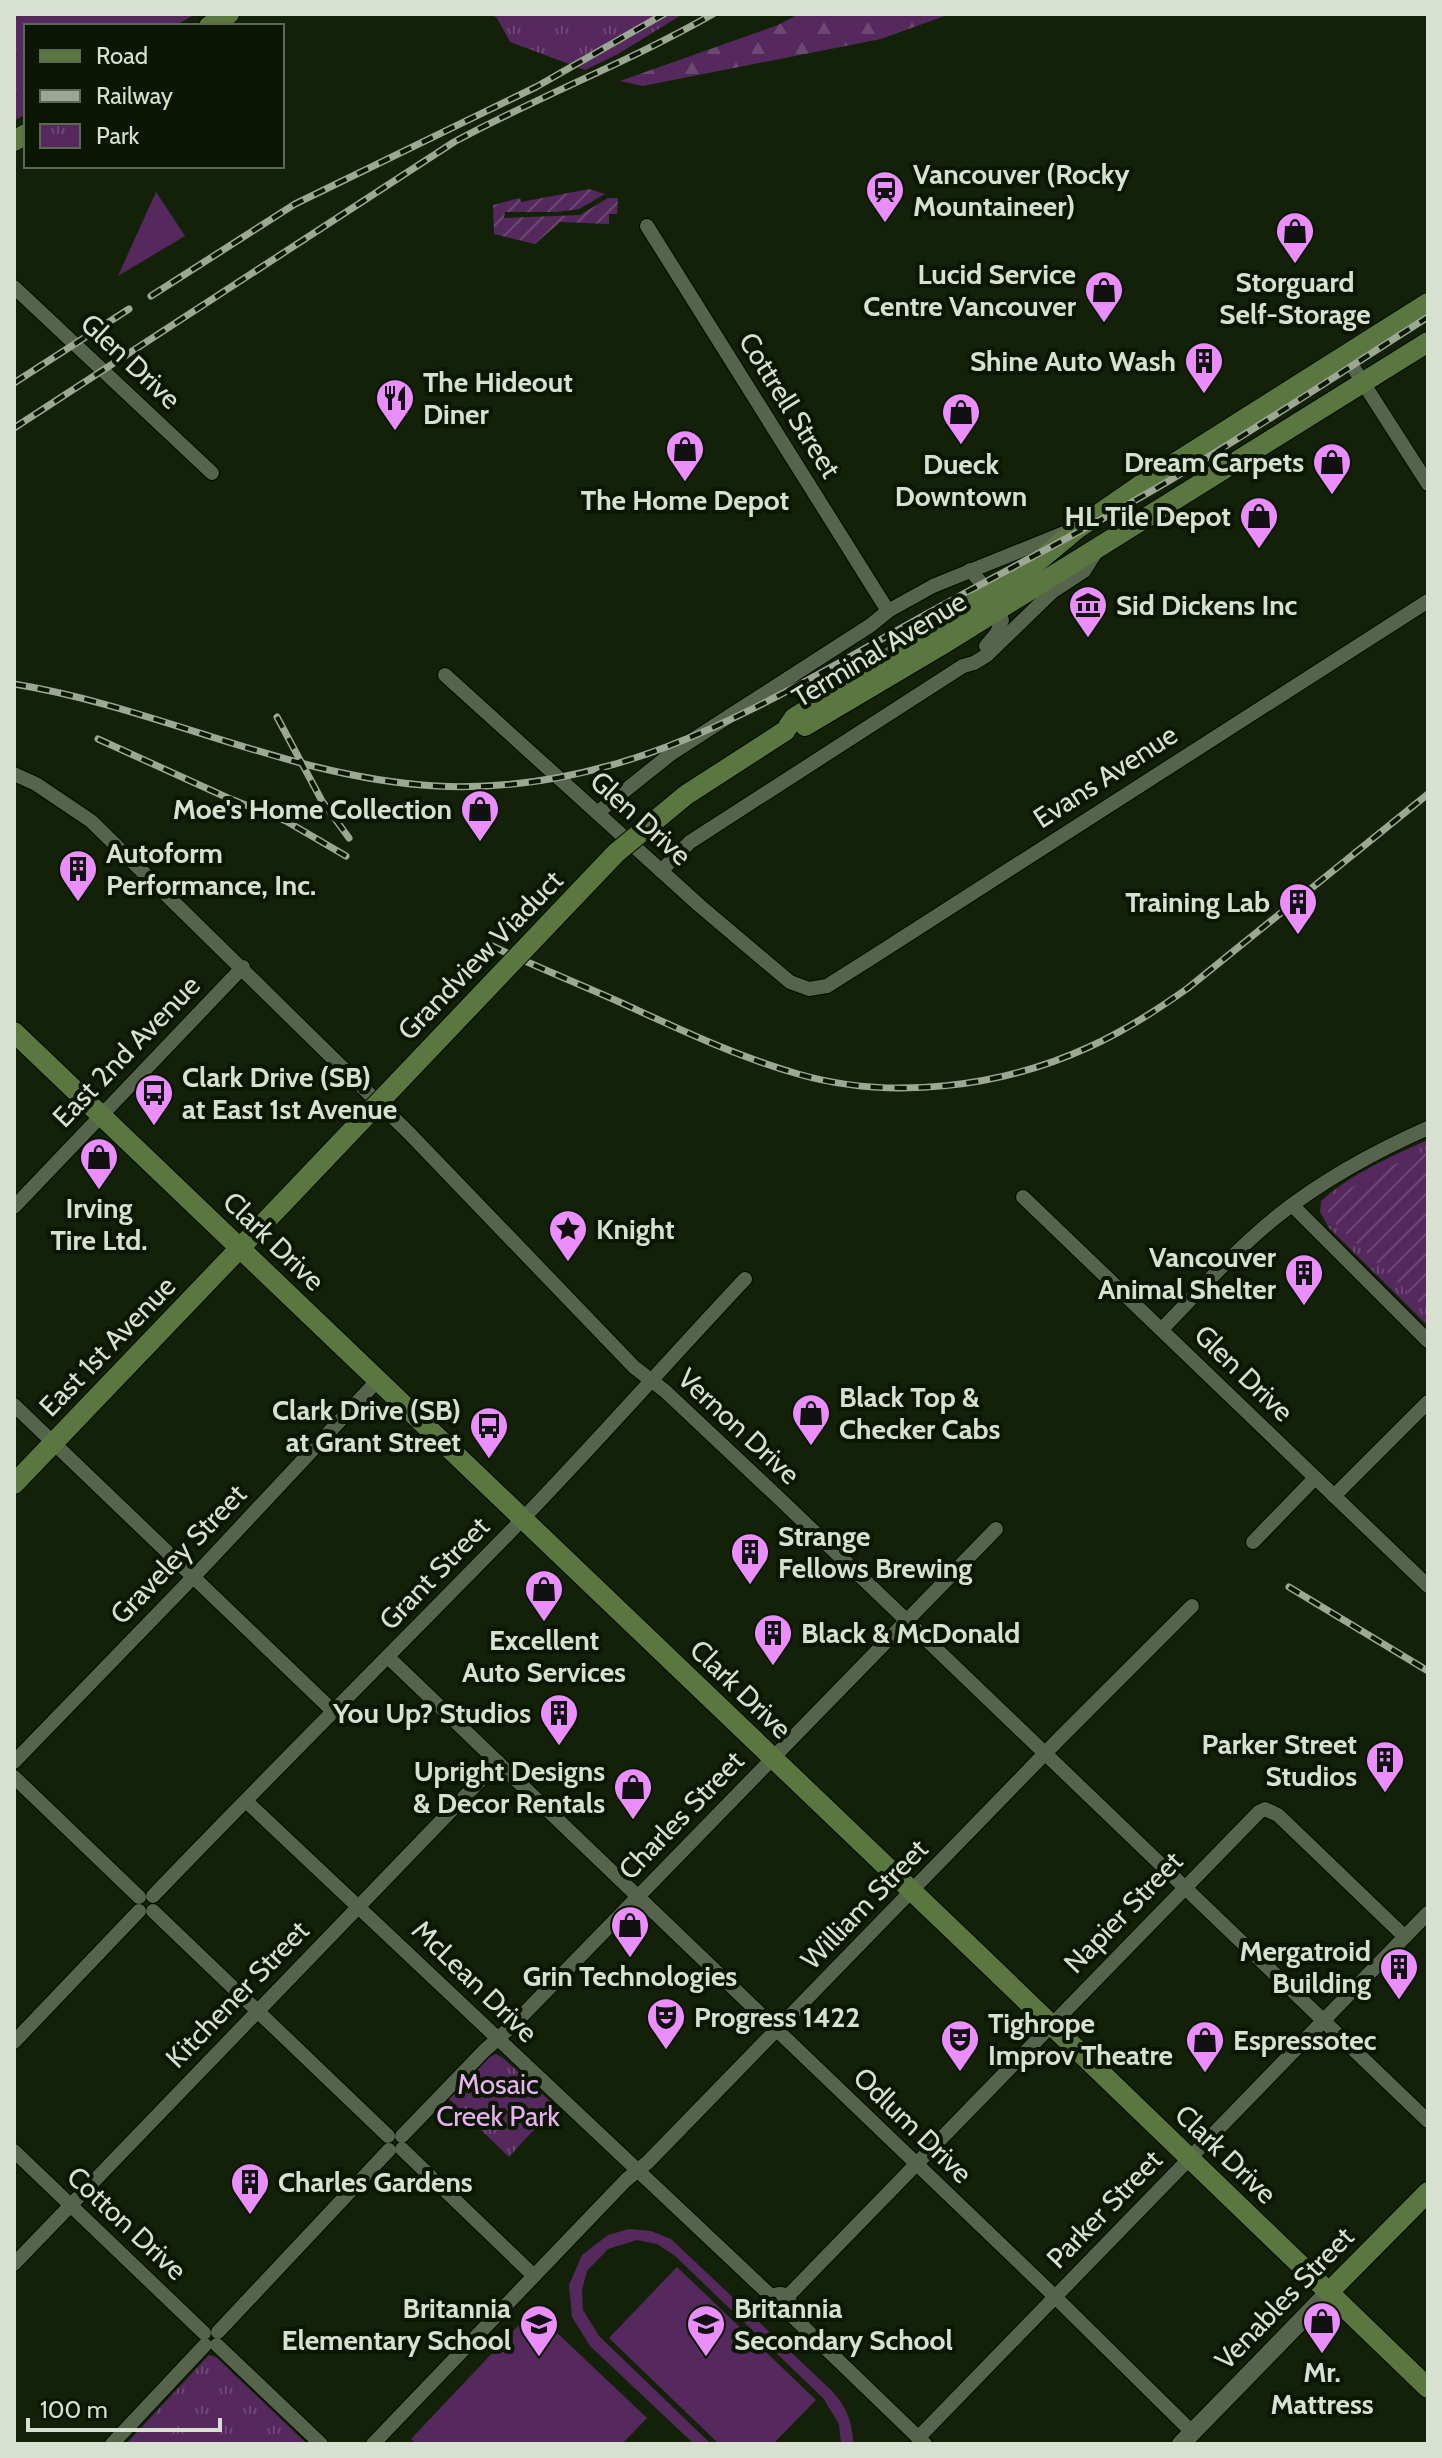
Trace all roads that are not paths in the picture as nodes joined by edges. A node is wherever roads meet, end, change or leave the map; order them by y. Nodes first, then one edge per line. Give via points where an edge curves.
1 (647, 226) dead end
2 (14, 287) edge
3 (1428, 303) edge
4 (1428, 342) edge
5 (1346, 356) junction
6 (1364, 383) junction
7 (212, 473) dead end
8 (1428, 484) edge
9 (1077, 529) junction
10 (1100, 547) junction
11 (970, 570) junction
12 (994, 601) junction
13 (1428, 601) edge
14 (888, 611) junction
15 (963, 666) junction
16 (445, 675) dead end
17 (785, 731) joint
18 (14, 774) edge
19 (597, 813) junction
20 (661, 871) junction
21 (243, 967) junction
22 (809, 989) joint
23 (14, 1032) edge
24 (101, 1115) junction
25 (1428, 1128) edge
26 (1023, 1197) dead end
27 (1292, 1205) junction
28 (14, 1207) edge
29 (241, 1247) junction
30 (745, 1279) dead end
31 (1162, 1329) junction
32 (1428, 1341) edge
33 (377, 1381) junction
34 (652, 1381) junction
35 (1428, 1402) edge
36 (14, 1405) edge
37 (53, 1443) junction
38 (1315, 1478) junction
39 (14, 1484) edge
40 (1334, 1496) junction
41 (522, 1519) junction
42 (996, 1529) dead end
43 (1253, 1542) dead end
44 (193, 1577) junction
45 (1428, 1586) edge
46 (1192, 1606) dead end
47 (907, 1621) junction
48 (388, 1657) junction
49 (334, 1712) junction
50 (1046, 1753) junction
51 (773, 1759) junction
52 (14, 1762) edge
53 (498, 1762) junction
54 (14, 1776) edge
55 (247, 1802) junction
56 (1184, 1887) junction
57 (913, 1892) junction
58 (638, 1896) junction
59 (146, 1904) junction
60 (359, 1907) junction
61 (1428, 1913) edge
62 (1405, 1937) junction
63 (256, 2010) junction
64 (1324, 2021) junction
65 (1051, 2024) junction
66 (777, 2031) junction
67 (498, 2039) junction
68 (14, 2042) edge
69 (1428, 2121) edge
70 (395, 2143) junction
71 (14, 2151) edge
72 (1190, 2158) junction
73 (915, 2163) junction
74 (638, 2171) junction
75 (1428, 2192) edge
76 (70, 2205) junction
77 (14, 2264) edge
78 (534, 2276) junction
79 (1329, 2292) junction
80 (1055, 2297) junction
81 (782, 2302) junction
82 (211, 2339) junction
83 (1428, 2388) edge
84 (1187, 2438) edge
85 (922, 2441) edge
86 (112, 2444) edge
87 (321, 2444) edge
88 (373, 2444) edge

1 - 14 street, Cottrell Street
2 - 7 street, Glen Drive
3 - 5 main road, Terminal Avenue
4 - 6 main road, Terminal Avenue
5 - 6 street
5 - 9 main road, Terminal Avenue
6 - 8 street
6 - 10 main road, Terminal Avenue
9 - 11 street, Terminal Avenue
9 - 12 main road, Terminal Avenue
10 - 12 main road, Terminal Avenue
10 - 15 street, Terminal Avenue via 1084,571 1052,592 987,655
11 - 12 street
11 - 14 street, Terminal Avenue
12 - 15 street via 1002,620 997,633
12 - 17 main road, Terminal Avenue via 794,718
13 - 22 street, Evans Avenue via 827,986
14 - 19 street, Terminal Avenue via 672,753
15 - 20 street, Terminal Avenue via 690,842
16 - 19 street, Glen Drive
17 - 29 main road, Grandview Viaduct, bridge via 686,795 616,853
18 - 21 street, Vernon Drive via 91,821
19 - 20 street, Glen Drive
20 - 22 street, Glen Drive via 790,982
21 - 24 street, East 2nd Avenue
21 - 34 street, Vernon Drive
23 - 24 main road, Clark Drive
24 - 28 street, East 2nd Avenue
24 - 29 main road, Clark Drive
25 - 27 street via 1346,1169
26 - 31 street, Glen Drive
27 - 31 street
27 - 32 street
29 - 33 main road, Clark Drive
29 - 37 main road, East 1st Avenue
30 - 34 street, Grant Street
31 - 38 street, Glen Drive
33 - 41 main road, Clark Drive
33 - 44 street, Graveley Street
34 - 41 street, Grant Street
34 - 47 street, Vernon Drive
35 - 40 street
36 - 37 street
37 - 39 main road, East 1st Avenue
37 - 44 street
38 - 40 street, Glen Drive
38 - 43 street
40 - 45 street, Glen Drive
41 - 48 street, Grant Street
41 - 51 main road, Clark Drive
42 - 47 street, Charles Street
44 - 49 street
44 - 52 street, Graveley Street
46 - 50 street, William Street
47 - 50 street, Vernon Drive
47 - 51 street, Charles Street
48 - 49 street, Grant Street
48 - 53 street, Odlum Drive
49 - 55 street, Grant Street
50 - 56 street, Vernon Drive
50 - 57 street, William Street
51 - 57 main road, Clark Drive
51 - 58 street, Charles Street
52 - 54 street
53 - 58 street, Odlum Drive
53 - 60 street, Kitchener Street
54 - 59 street
55 - 59 street, Grant Street
55 - 60 street, McLean Drive
56 - 62 street, Napier Street via 1265,1809 1278,1815
56 - 64 street, Vernon Drive
56 - 65 street, Napier Street
57 - 65 main road, Clark Drive
57 - 66 street, William Street
58 - 66 street, Odlum Drive
58 - 67 street, Charles Street
59 - 63 street
59 - 68 street, Grant Street
60 - 63 street, Kitchener Street
60 - 67 street, McLean Drive
61 - 62 street, Parker Street
62 - 64 street, Parker Street
63 - 70 street
63 - 76 street, Kitchener Street
64 - 69 street, Vernon Drive
64 - 72 street, Parker Street
65 - 72 main road, Clark Drive
65 - 73 street, Napier Street
66 - 73 street, Odlum Drive
66 - 74 street, William Street
67 - 70 street, Charles Street
67 - 74 street, McLean Drive
70 - 78 street
70 - 82 street, Charles Street
71 - 76 street, Cotton Drive
72 - 79 main road, Clark Drive
72 - 80 street, Parker Street
73 - 80 street, Odlum Drive
73 - 81 street, Napier Street
74 - 78 street, William Street
74 - 81 street, McLean Drive
75 - 79 main road, Venables Street
76 - 77 street, Kitchener Street
76 - 82 street, Cotton Drive
78 - 88 street, William Street
79 - 83 main road, Clark Drive
79 - 84 street, Venables Street
80 - 84 street, Odlum Drive
80 - 85 street, Parker Street
81 - 85 street, McLean Drive
82 - 86 street, Charles Street
82 - 87 street, Cotton Drive

